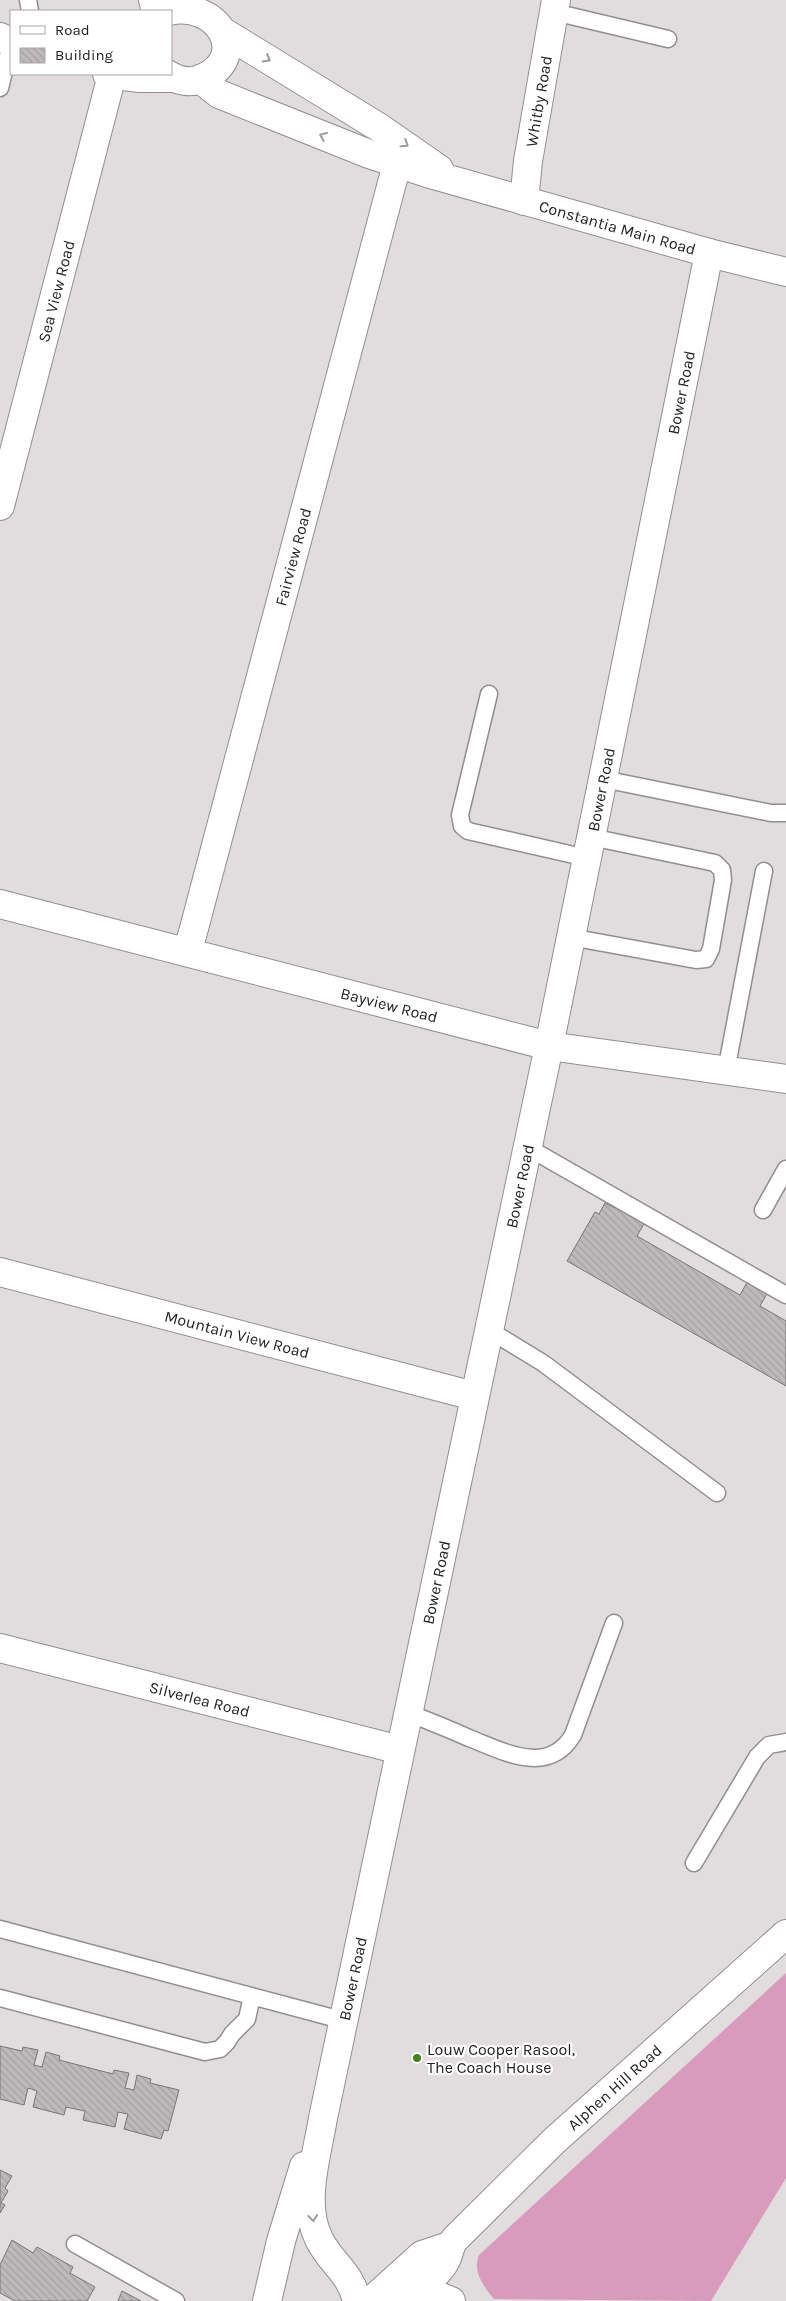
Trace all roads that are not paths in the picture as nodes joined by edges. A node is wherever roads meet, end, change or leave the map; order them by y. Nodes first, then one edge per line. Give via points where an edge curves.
1 (198, 4) edge
2 (555, 6) edge
3 (171, 10) edge
4 (225, 33) junction
5 (668, 39) dead end
6 (10, 47) edge
7 (109, 75) edge
8 (140, 75) edge
9 (170, 76) edge
10 (200, 79) junction
11 (0, 88) edge
12 (397, 164) junction
13 (451, 179) junction
14 (524, 201) junction
15 (709, 253) junction
16 (786, 272) edge
17 (0, 506) edge
18 (489, 694) dead end
19 (603, 778) junction
20 (786, 813) edge
21 (589, 848) junction
22 (764, 871) dead end
23 (0, 904) edge
24 (570, 937) junction
25 (188, 951) junction
26 (548, 1046) junction
27 (726, 1070) junction
28 (786, 1079) edge
29 (527, 1147) junction
30 (786, 1169) edge
31 (763, 1210) dead end
32 (0, 1272) edge
33 (786, 1295) edge
34 (489, 1330) junction
35 (474, 1396) junction
36 (717, 1493) dead end
37 (614, 1623) dead end
38 (0, 1648) edge
39 (408, 1713) junction
40 (786, 1742) edge
41 (400, 1750) junction
42 (694, 1863) dead end
43 (0, 1929) edge
44 (786, 1934) edge
45 (252, 1996) junction
46 (0, 1998) edge
47 (345, 2021) junction
48 (324, 2118) junction
49 (75, 2244) dead end
50 (408, 2288) edge
51 (176, 2301) edge
52 (267, 2301) edge
53 (357, 2301) edge
54 (371, 2301) edge
55 (451, 2301) edge

1 - 3 street
1 - 4 street, Constantia Main Road via 216,18
2 - 5 lane
2 - 14 street, Whitby Road
4 - 10 street via 227,45 219,66
4 -> 13 street, Constantia Main Road via 380,128
6 - 11 lane
7 - 17 street, Sea View Road
8 - 9 street
9 - 10 street via 191,81
12 -> 10 street, Constantia Main Road via 219,94
12 - 13 street, Constantia Main Road
12 - 25 street, Fairview Road
13 - 14 street, Constantia Main Road
14 - 15 street, Constantia Main Road
15 - 16 street, Constantia Main Road
15 - 19 street, Bower Road
18 - 21 lane via 460,815 462,826 468,831
19 - 20 lane via 771,813
19 - 21 street, Bower Road
21 - 24 street, Bower Road
21 - 24 lane via 715,863 722,870 723,880 711,949 706,959 696,960
22 - 27 lane
23 - 25 street, Bayview Road
24 - 26 street, Bower Road
25 - 26 street, Bayview Road
26 - 27 street, Bayview Road
26 - 29 street, Bower Road
27 - 28 street, Bayview Road
29 - 33 lane
29 - 34 street, Bower Road
30 - 31 lane
32 - 35 street, Mountain View Road
34 - 35 street, Bower Road
34 - 36 lane via 543,1363
35 - 39 street, Bower Road
37 - 39 lane via 573,1735 567,1745 555,1753 539,1758 517,1757
38 - 41 street, Silverlea Road
39 - 41 street, Bower Road
40 - 42 lane via 769,1745 757,1757
41 - 47 street, Bower Road
43 - 45 lane
44 - 50 street, Alphen Hill Road via 555,2140 449,2246 422,2255
45 - 46 lane via 247,2019 220,2049 205,2052
45 - 47 lane
47 - 48 street, Bower Road
48 - 52 street, Bower Road via 302,2169
48 -> 53 street, Bower Road via 312,2190 314,2227 326,2251 350,2280
49 - 51 lane
50 - 54 street, Alphen Hill Road
50 - 55 street

